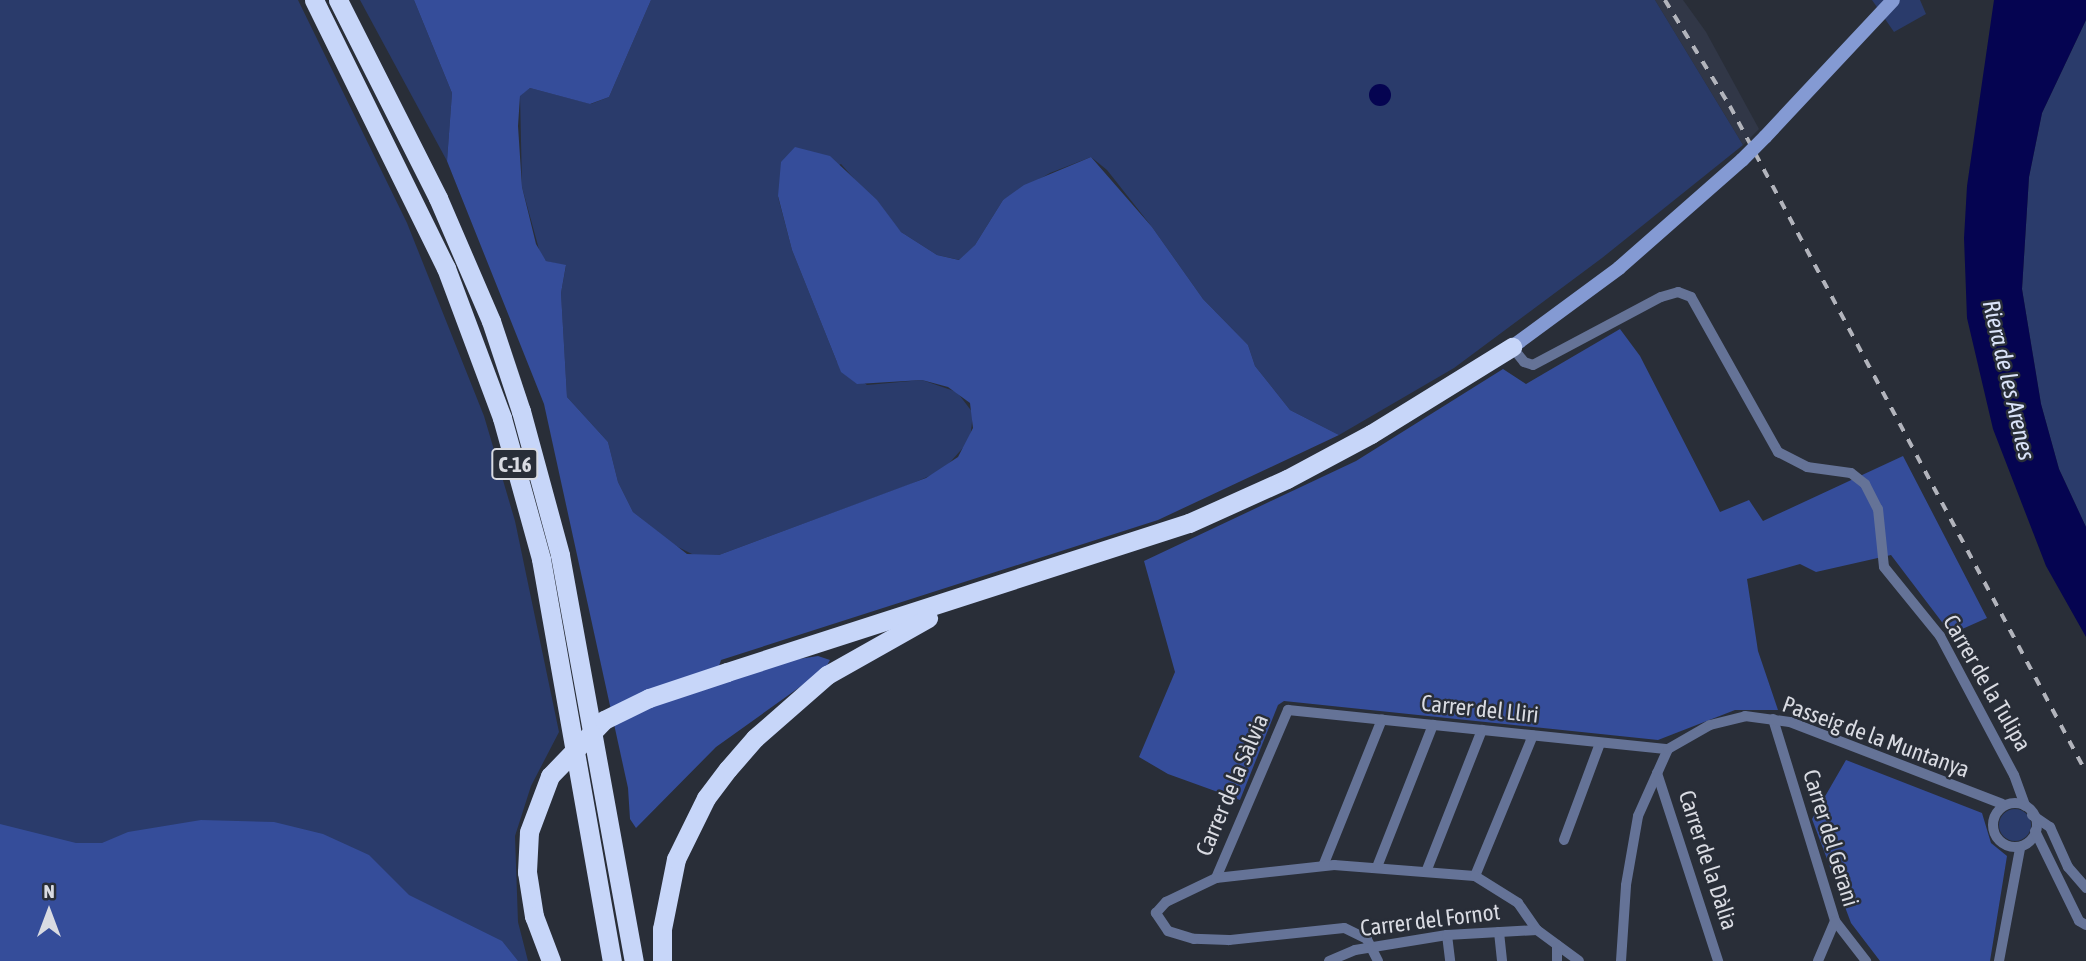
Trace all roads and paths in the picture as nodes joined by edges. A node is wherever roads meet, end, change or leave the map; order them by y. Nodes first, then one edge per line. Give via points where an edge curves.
1 (314, 0) edge
2 (338, 0) edge
3 (1893, 0) edge
4 (1511, 347) junction
5 (978, 594) junction
6 (1287, 710) joint
7 (1382, 719) junction
8 (1773, 719) junction
9 (1433, 725) junction
10 (1482, 730) junction
11 (1533, 735) junction
12 (1600, 743) junction
13 (1668, 749) junction
14 (1657, 773) junction
15 (2002, 804) junction
16 (2028, 810) junction
17 (2035, 831) junction
18 (1564, 840) dead end
19 (2020, 849) junction
20 (1323, 866) junction
21 (1377, 867) junction
22 (1426, 872) junction
23 (1475, 876) junction
24 (1216, 878) junction
25 (2086, 888) edge
26 (1835, 921) junction
27 (2086, 925) edge
28 (1537, 930) junction
29 (1499, 932) junction
30 (1447, 935) junction
31 (1557, 945) junction
32 (1373, 947) junction
33 (551, 961) edge
34 (612, 961) edge
35 (634, 961) edge
36 (662, 961) edge
37 (1329, 961) edge
38 (1378, 961) edge
39 (1450, 961) edge
40 (1502, 961) edge
41 (1557, 961) edge
42 (1579, 961) edge
43 (1621, 961) edge
44 (1718, 961) edge
45 (1818, 961) edge
46 (1866, 961) edge
47 (1999, 961) edge

1 - 34 highway, C-16 via 446,268 502,418 541,559
2 - 35 highway, C-16 via 438,198 491,321 521,411 560,555
3 - 4 main road, bridge via 1765,137 1677,221
4 - 5 highway via 1371,433 1240,501 1109,552
4 - 16 street, Carrer de la Tulipa via 1533,365 1661,297 1686,294 1696,303 1778,452 1807,467 1851,473 1865,484 1878,509 1884,567 1940,636
5 - 33 highway, bridge via 649,698 604,720 550,776 529,832 527,872 534,916
5 - 36 highway via 896,633 827,675 746,748 706,797 676,859 662,929
6 - 7 street, Carrer del Lliri
6 - 24 street, Carrer de la Sàlvia
7 - 9 street, Carrer del Lliri
7 - 20 street
8 - 13 street, Passeig de la Muntanya via 1727,719
8 - 15 street, Passeig de la Muntanya
8 - 26 street, Carrer del Gerani
9 - 10 street, Carrer del Lliri
9 - 21 street
10 - 11 street, Carrer del Lliri
10 - 22 street
11 - 12 street, Carrer del Lliri
11 - 23 street
12 - 13 street, Carrer del Lliri
12 - 18 street
13 - 14 street
14 - 43 street via 1632,844
14 - 44 street, Carrer de la Dàlia
15 - 16 street
15 - 19 street via 1994,818 1996,829 2004,844
16 - 17 street
16 - 25 street via 2050,827 2068,867
17 - 19 street via 2029,845
17 - 27 street via 2079,921
19 - 47 street
20 - 21 street
20 - 24 street
21 - 22 street
22 - 23 street
23 - 28 street via 1518,903
24 - 32 street via 1158,907 1160,925 1181,936 1221,940 1338,927 1361,934
26 - 45 street
26 - 46 street, Carrer del Gerani
28 - 29 street, Carrer del Fornot
28 - 31 street
29 - 30 street, Carrer del Fornot
29 - 40 street
30 - 32 street, Carrer del Fornot
30 - 39 street
31 - 41 street
31 - 42 street
32 - 37 street, Carrer del Fornot
32 - 38 street

